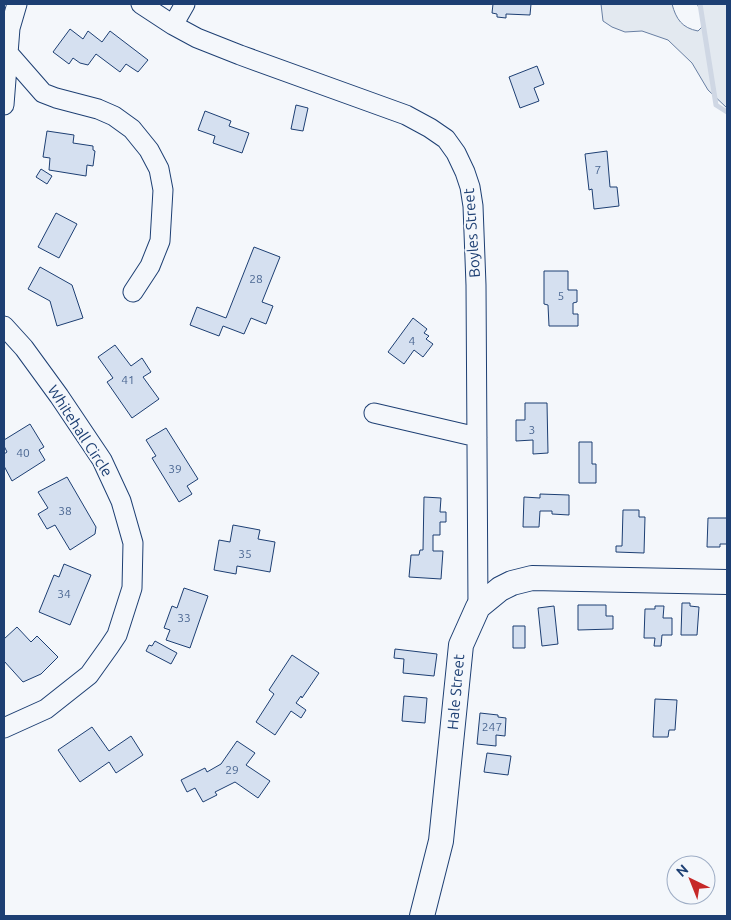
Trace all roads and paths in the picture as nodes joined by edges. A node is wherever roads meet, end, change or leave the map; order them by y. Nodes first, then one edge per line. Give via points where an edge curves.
1 (17, 4) edge
2 (141, 4) edge
3 (185, 4) edge
4 (173, 25) junction
5 (8, 53) junction
6 (4, 105) edge
7 (133, 292) dead end
8 (4, 326) edge
9 (374, 413) dead end
10 (477, 437) junction
11 (727, 582) edge
12 (478, 607) junction
13 (4, 728) edge
14 (422, 916) edge

1 - 5 street via 10,28
2 - 4 street, Boyles Street
3 - 4 street
4 - 10 street, Boyles Street via 240,55 406,115 446,139 465,172 473,206
5 - 6 street
5 - 7 street via 44,92 98,109 126,125 149,150 159,169 163,190 160,241 150,266
8 - 13 street, Whitehall Circle via 24,348 102,460 121,501 133,543 132,588 117,635 109,647 89,675 46,709
9 - 10 street
10 - 12 street, Boyles Street
11 - 12 main road, Hale Street via 532,578 500,589
12 - 14 main road, Hale Street via 460,645 442,841

